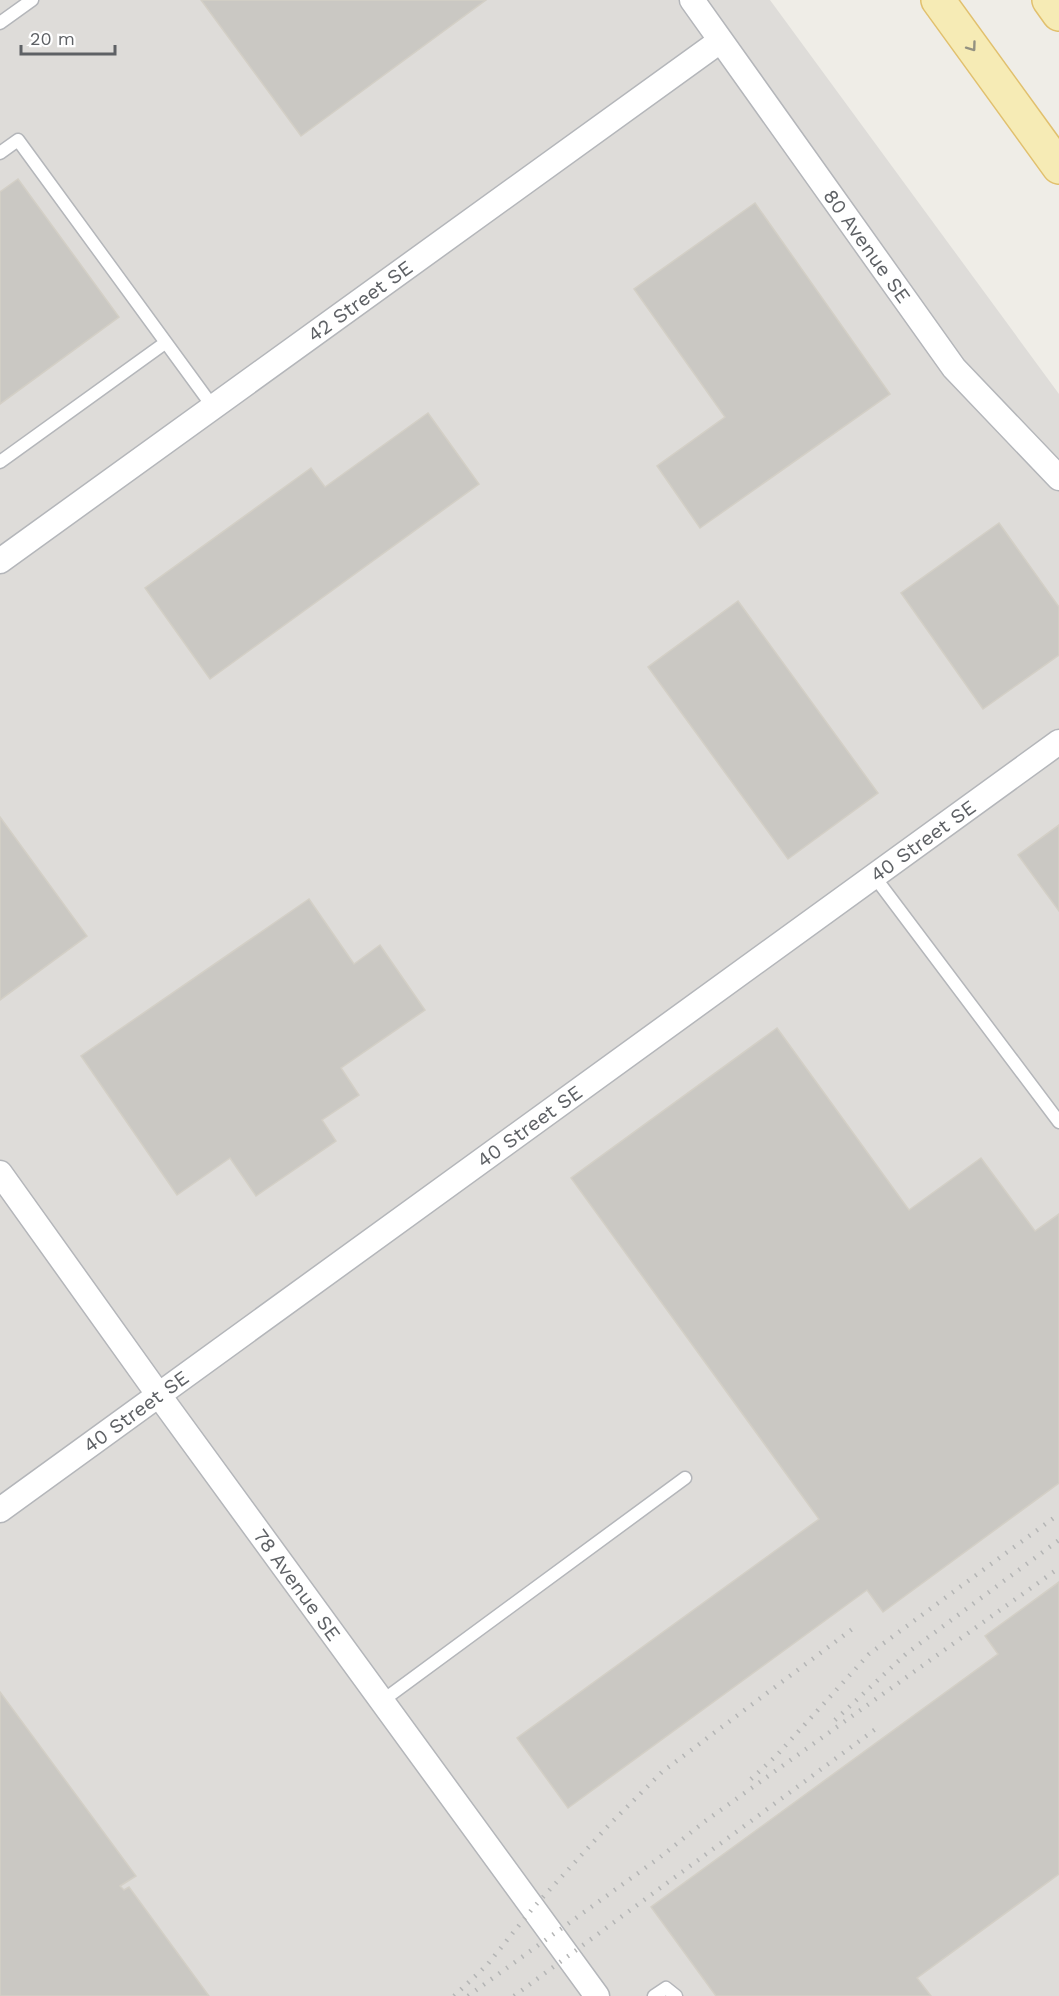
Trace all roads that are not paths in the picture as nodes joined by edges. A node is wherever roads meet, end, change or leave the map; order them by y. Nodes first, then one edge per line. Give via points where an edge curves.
1 (32, 0) edge
2 (692, 0) edge
3 (938, 0) edge
4 (1049, 0) edge
5 (1059, 14) edge
6 (0, 23) edge
7 (720, 41) junction
8 (0, 153) edge
9 (1059, 167) edge
10 (165, 343) junction
11 (213, 407) junction
12 (0, 462) edge
13 (1059, 478) edge
14 (1, 558) edge
15 (1059, 742) edge
16 (874, 876) junction
17 (1059, 1122) edge
18 (0, 1173) edge
19 (158, 1394) junction
20 (685, 1478) dead end
21 (0, 1510) edge
22 (382, 1701) junction
23 (597, 1996) edge
24 (654, 1996) edge
25 (676, 1996) edge

1 - 6 lane
2 - 7 street, 80 Avenue SE
3 -> 9 main road
4 - 5 main road
7 - 11 street, 42 Street SE
7 - 13 street, 80 Avenue SE via 954,368
8 - 10 lane via 18,140
10 - 11 lane
10 - 12 lane
11 - 14 street, 42 Street SE
15 - 16 street, 40 Street SE
16 - 17 lane
16 - 19 street, 40 Street SE
18 - 19 street, 78 Avenue SE
19 - 21 street, 40 Street SE
19 - 22 street, 78 Avenue SE
20 - 22 lane
22 - 23 street, 78 Avenue SE
24 - 25 lane via 666,1988

